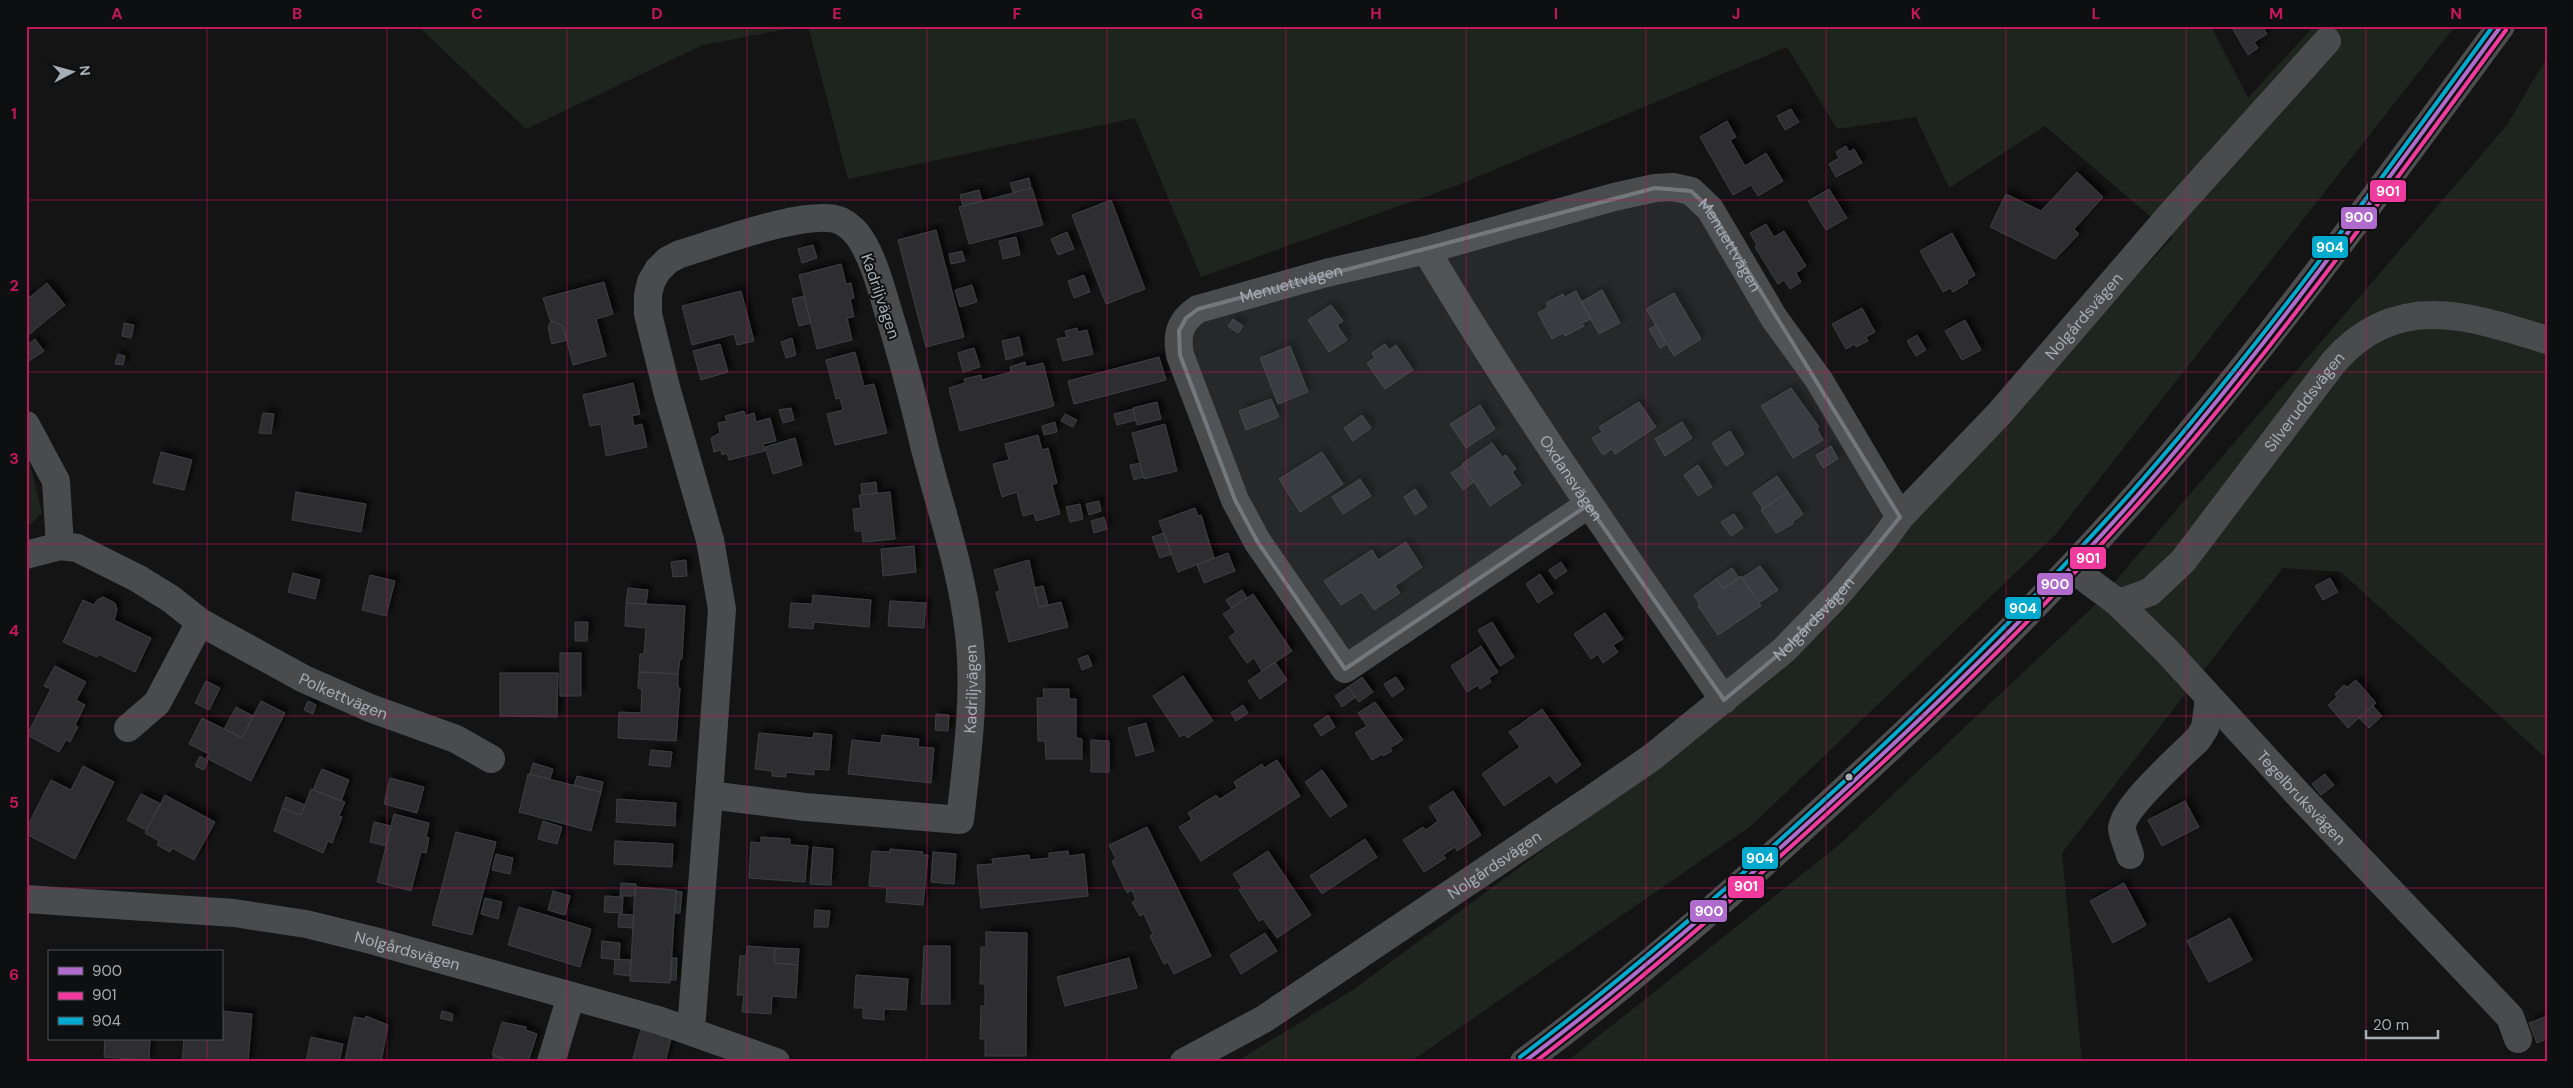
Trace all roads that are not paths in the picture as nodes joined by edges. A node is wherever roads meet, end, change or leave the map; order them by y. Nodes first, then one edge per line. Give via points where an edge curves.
1 (2501, 26) edge
2 (2326, 41) dead end
3 (1426, 250) junction
4 (2547, 340) edge
5 (26, 425) edge
6 (1588, 505) junction
7 (1900, 517) junction
8 (60, 546) junction
9 (26, 554) edge
10 (2071, 568) junction
11 (2117, 602) junction
12 (200, 622) junction
13 (2209, 699) junction
14 (1724, 700) junction
15 (128, 728) dead end
16 (491, 759) dead end
17 (709, 796) junction
18 (2130, 855) dead end
19 (26, 899) edge
20 (571, 996) junction
21 (688, 1030) junction
22 (2518, 1039) dead end
23 (551, 1062) edge
24 (776, 1062) edge
25 (1184, 1062) edge
26 (1524, 1062) edge

1 - 10 main road via 2300,297 2190,434
2 - 7 street, Nolgårdsvägen via 1998,414
3 - 6 street, Oxdansvägen
3 - 6 street, Menuettvägen via 1326,273 1198,310 1186,318 1179,331 1180,355 1235,500 1257,541 1345,669
3 - 7 street, Menuettvägen via 1614,197 1655,188 1691,191 1710,209 1774,318 1819,380
4 - 11 street, Silveruddsvägen via 2482,320 2447,315 2419,315 2383,323 2370,330 2347,346 2333,363 2183,561 2150,592
5 - 8 street via 56,481
6 - 14 street, Oxdansvägen
7 - 14 street, Nolgårdsvägen via 1837,596 1784,650
8 - 9 street
8 - 12 street, Polkettvägen via 77,548 136,578 171,598
10 - 11 street, Tegelbruksvägen
10 - 26 main road via 1919,722 1798,833 1594,1009
11 - 13 street, Tegelbruksvägen via 2167,651
12 - 15 street via 158,703
12 - 16 street, Polkettvägen via 304,679 370,708 456,738
13 - 18 street via 2205,728 2198,739 2125,815 2122,828
13 - 22 street, Tegelbruksvägen via 2510,1017
14 - 25 street, Nolgårdsvägen via 1651,758 1264,1019
17 - 17 street, Kadriljvägen via 960,820 971,728 971,665 969,634 954,550 904,362 874,266 854,230 833,218 788,222 680,254 658,270 648,296 648,314 667,391 710,540 722,609
17 - 21 street, Kadriljvägen via 692,1017
19 - 20 street, Nolgårdsvägen via 234,913 306,924
20 - 21 street, Nolgårdsvägen
20 - 23 street
21 - 24 street, Nolgårdsvägen

